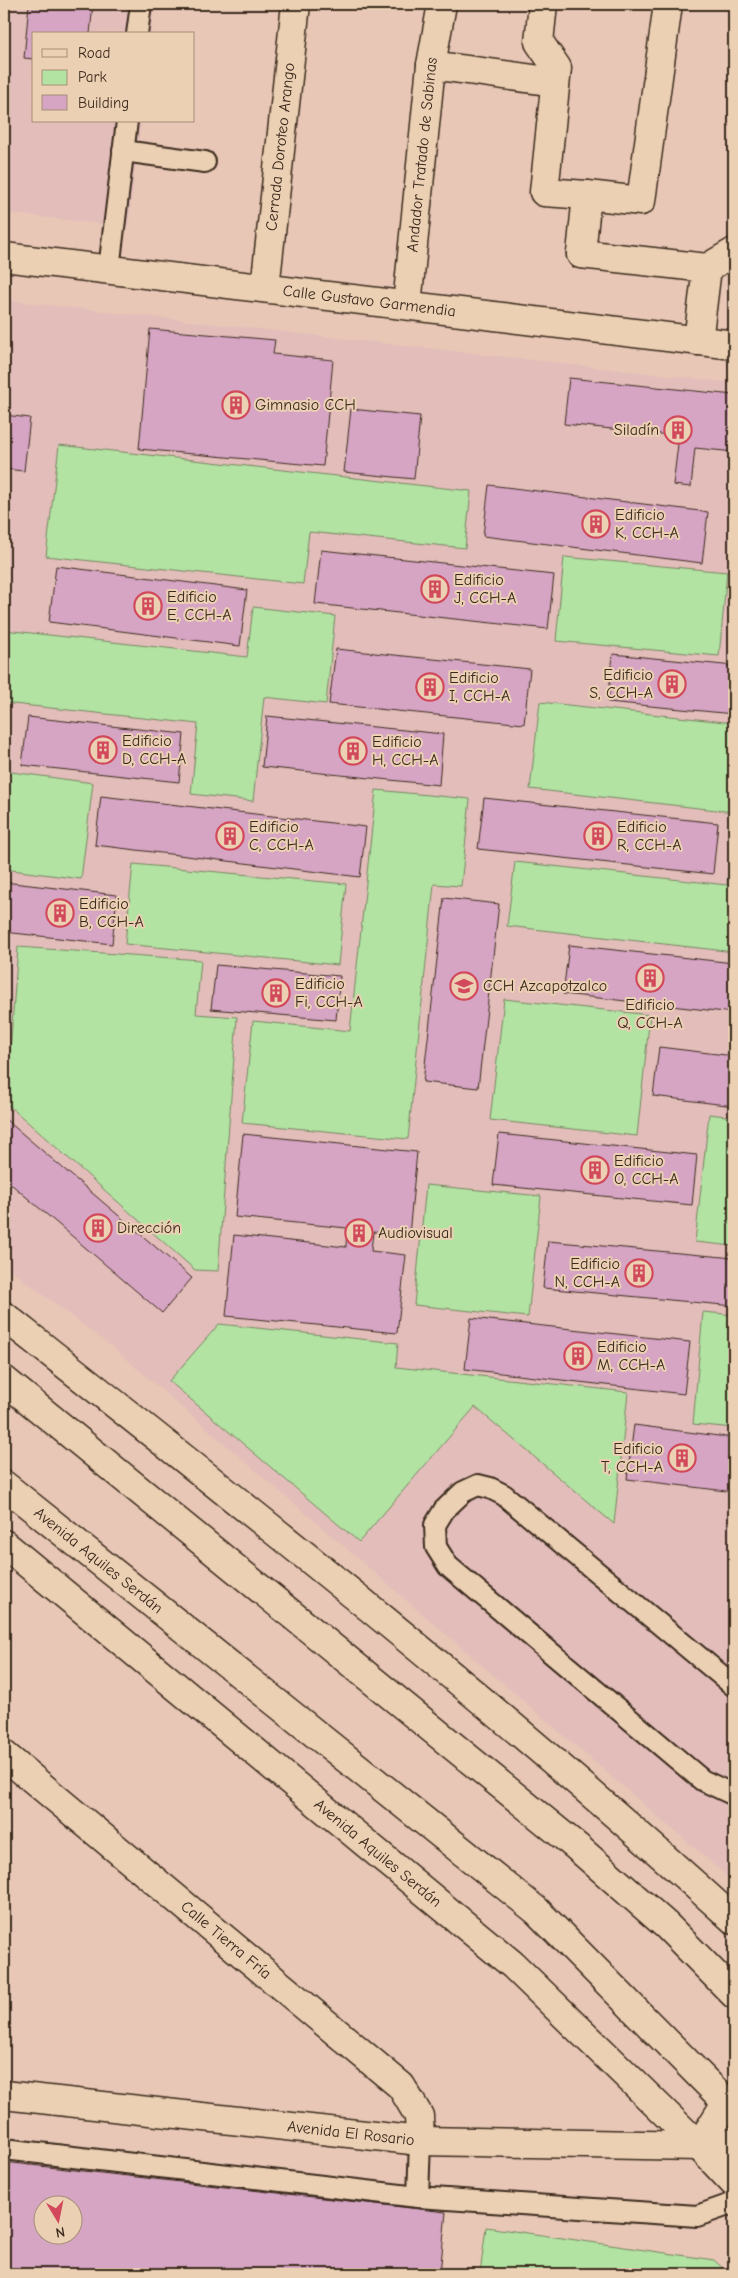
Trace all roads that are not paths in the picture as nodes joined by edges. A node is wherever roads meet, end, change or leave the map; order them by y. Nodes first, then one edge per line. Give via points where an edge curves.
1 (141, 4) edge
2 (296, 4) edge
3 (442, 4) edge
4 (543, 4) edge
5 (668, 4) edge
6 (137, 32) edge
7 (431, 66) junction
8 (556, 82) junction
9 (127, 122) edge
10 (123, 151) junction
11 (205, 162) dead end
12 (587, 195) junction
13 (734, 252) edge
14 (4, 257) edge
15 (707, 268) junction
16 (109, 269) junction
17 (265, 288) junction
18 (407, 305) junction
19 (698, 341) junction
20 (734, 345) edge
21 (4, 1316) edge
22 (4, 1380) edge
23 (4, 1485) edge
24 (4, 1544) edge
25 (734, 1686) edge
26 (4, 1755) edge
27 (734, 1795) edge
28 (734, 1920) edge
29 (734, 1994) edge
30 (4, 2096) edge
31 (732, 2104) edge
32 (420, 2141) junction
33 (734, 2142) edge
34 (699, 2146) junction
35 (4, 2149) edge
36 (734, 2183) edge
37 (418, 2198) junction
38 (734, 2204) edge

1 - 6 lane
2 - 17 street, Cerrada Doroteo Arango
3 - 7 street, Andador Tratado de Sabinas
4 - 8 street via 539,42 557,68
5 - 12 street via 641,201
7 - 8 street
7 - 18 street, Andador Tratado de Sabinas
8 - 12 street via 544,192
9 - 10 lane
10 - 11 lane
10 - 16 lane
12 - 15 street via 581,254
13 - 15 street
14 - 16 street, Calle Gustavo Garmendia
15 - 19 street
16 - 17 street, Calle Gustavo Garmendia
17 - 18 street, Calle Gustavo Garmendia
18 - 19 street, Calle Gustavo Garmendia
19 - 20 street, Calle Gustavo Garmendia
21 - 28 street via 319,1565 624,1820
22 - 29 street via 576,1847 667,1926
23 - 31 street, Avenida Aquiles Serdán via 537,1911
24 - 34 street, Avenida Aquiles Serdán via 513,1965
25 - 27 lane via 504,1495 478,1485 463,1492 444,1510 435,1525 436,1547 448,1566 702,1780
26 - 32 street, Calle Tierra Fría via 401,2086 419,2116
30 - 32 street, Avenida El Rosario
31 - 34 street
32 - 34 street, Avenida El Rosario
32 - 37 lane
33 - 34 street, Avenida El Rosario
34 - 36 street, Avenida Aquiles Serdán
35 - 37 lane
37 - 38 lane via 697,2216

